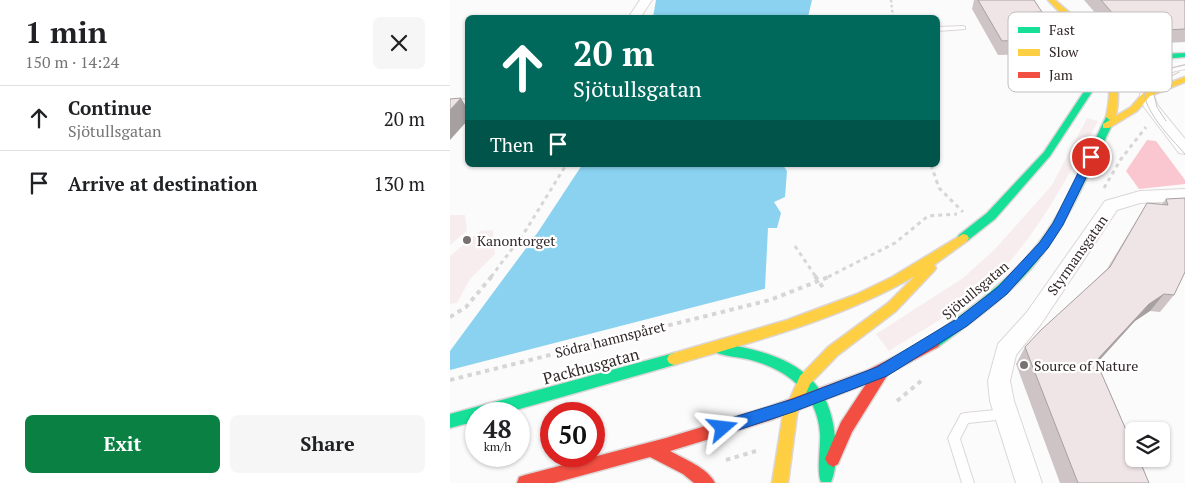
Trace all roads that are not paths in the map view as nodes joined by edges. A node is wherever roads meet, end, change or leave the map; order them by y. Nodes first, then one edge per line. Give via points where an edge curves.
1 (646, 0) edge
2 (1045, 0) edge
3 (1051, 0) edge
4 (1052, 12) edge
5 (1064, 12) edge
6 (636, 15) edge
7 (940, 28) edge
8 (963, 28) dead end
9 (1185, 55) edge
10 (1172, 56) edge
11 (1185, 67) edge
12 (1172, 70) edge
13 (1185, 79) edge
14 (1172, 84) edge
15 (1087, 92) edge
16 (1117, 92) edge
17 (1152, 92) edge
18 (1147, 94) junction
19 (465, 103) edge
20 (450, 104) edge
21 (1106, 126) junction
22 (1185, 149) edge
23 (1185, 194) edge
24 (940, 256) junction
25 (714, 349) junction
26 (882, 372) junction
27 (806, 380) junction
28 (818, 396) junction
29 (521, 402) edge
30 (793, 405) junction
31 (1006, 414) junction
32 (465, 417) edge
33 (450, 421) edge
34 (650, 449) junction
35 (825, 480) edge
36 (525, 483) edge
37 (707, 483) edge
38 (780, 483) edge
39 (968, 483) edge
40 (1029, 483) edge

1 - 6 street
2 - 4 main road
3 - 5 main road, Sjötullsgatan
7 - 8 lane
9 - 10 main road
11 - 12 lane
13 - 14 main road
15 - 24 main road via 1072,119 1025,180 991,216
16 - 21 main road, Sjötullsgatan
17 - 18 main road
18 - 21 main road via 1134,109
18 - 22 street via 1152,107
19 - 20 street
21 - 26 main road, Sjötullsgatan via 1058,225 1026,266 962,322
23 - 31 street, Styrmansgatan via 1140,196 1112,205 1034,318 1006,351 999,380
24 - 25 main road via 838,309
24 - 27 main road via 906,296 828,353
25 - 27 main road via 762,356 784,365
25 - 29 main road, Packhusgatan
26 - 28 main road, Sjötullsgatan
26 - 35 main road via 846,427
27 - 28 main road
27 - 30 main road
28 - 30 main road, Sjötullsgatan
28 - 35 main road via 829,432
30 - 34 main road
30 - 38 main road
31 - 39 lane via 966,418 954,438
31 - 40 street
32 - 33 main road, Packhusgatan
34 - 36 main road
34 - 37 main road

